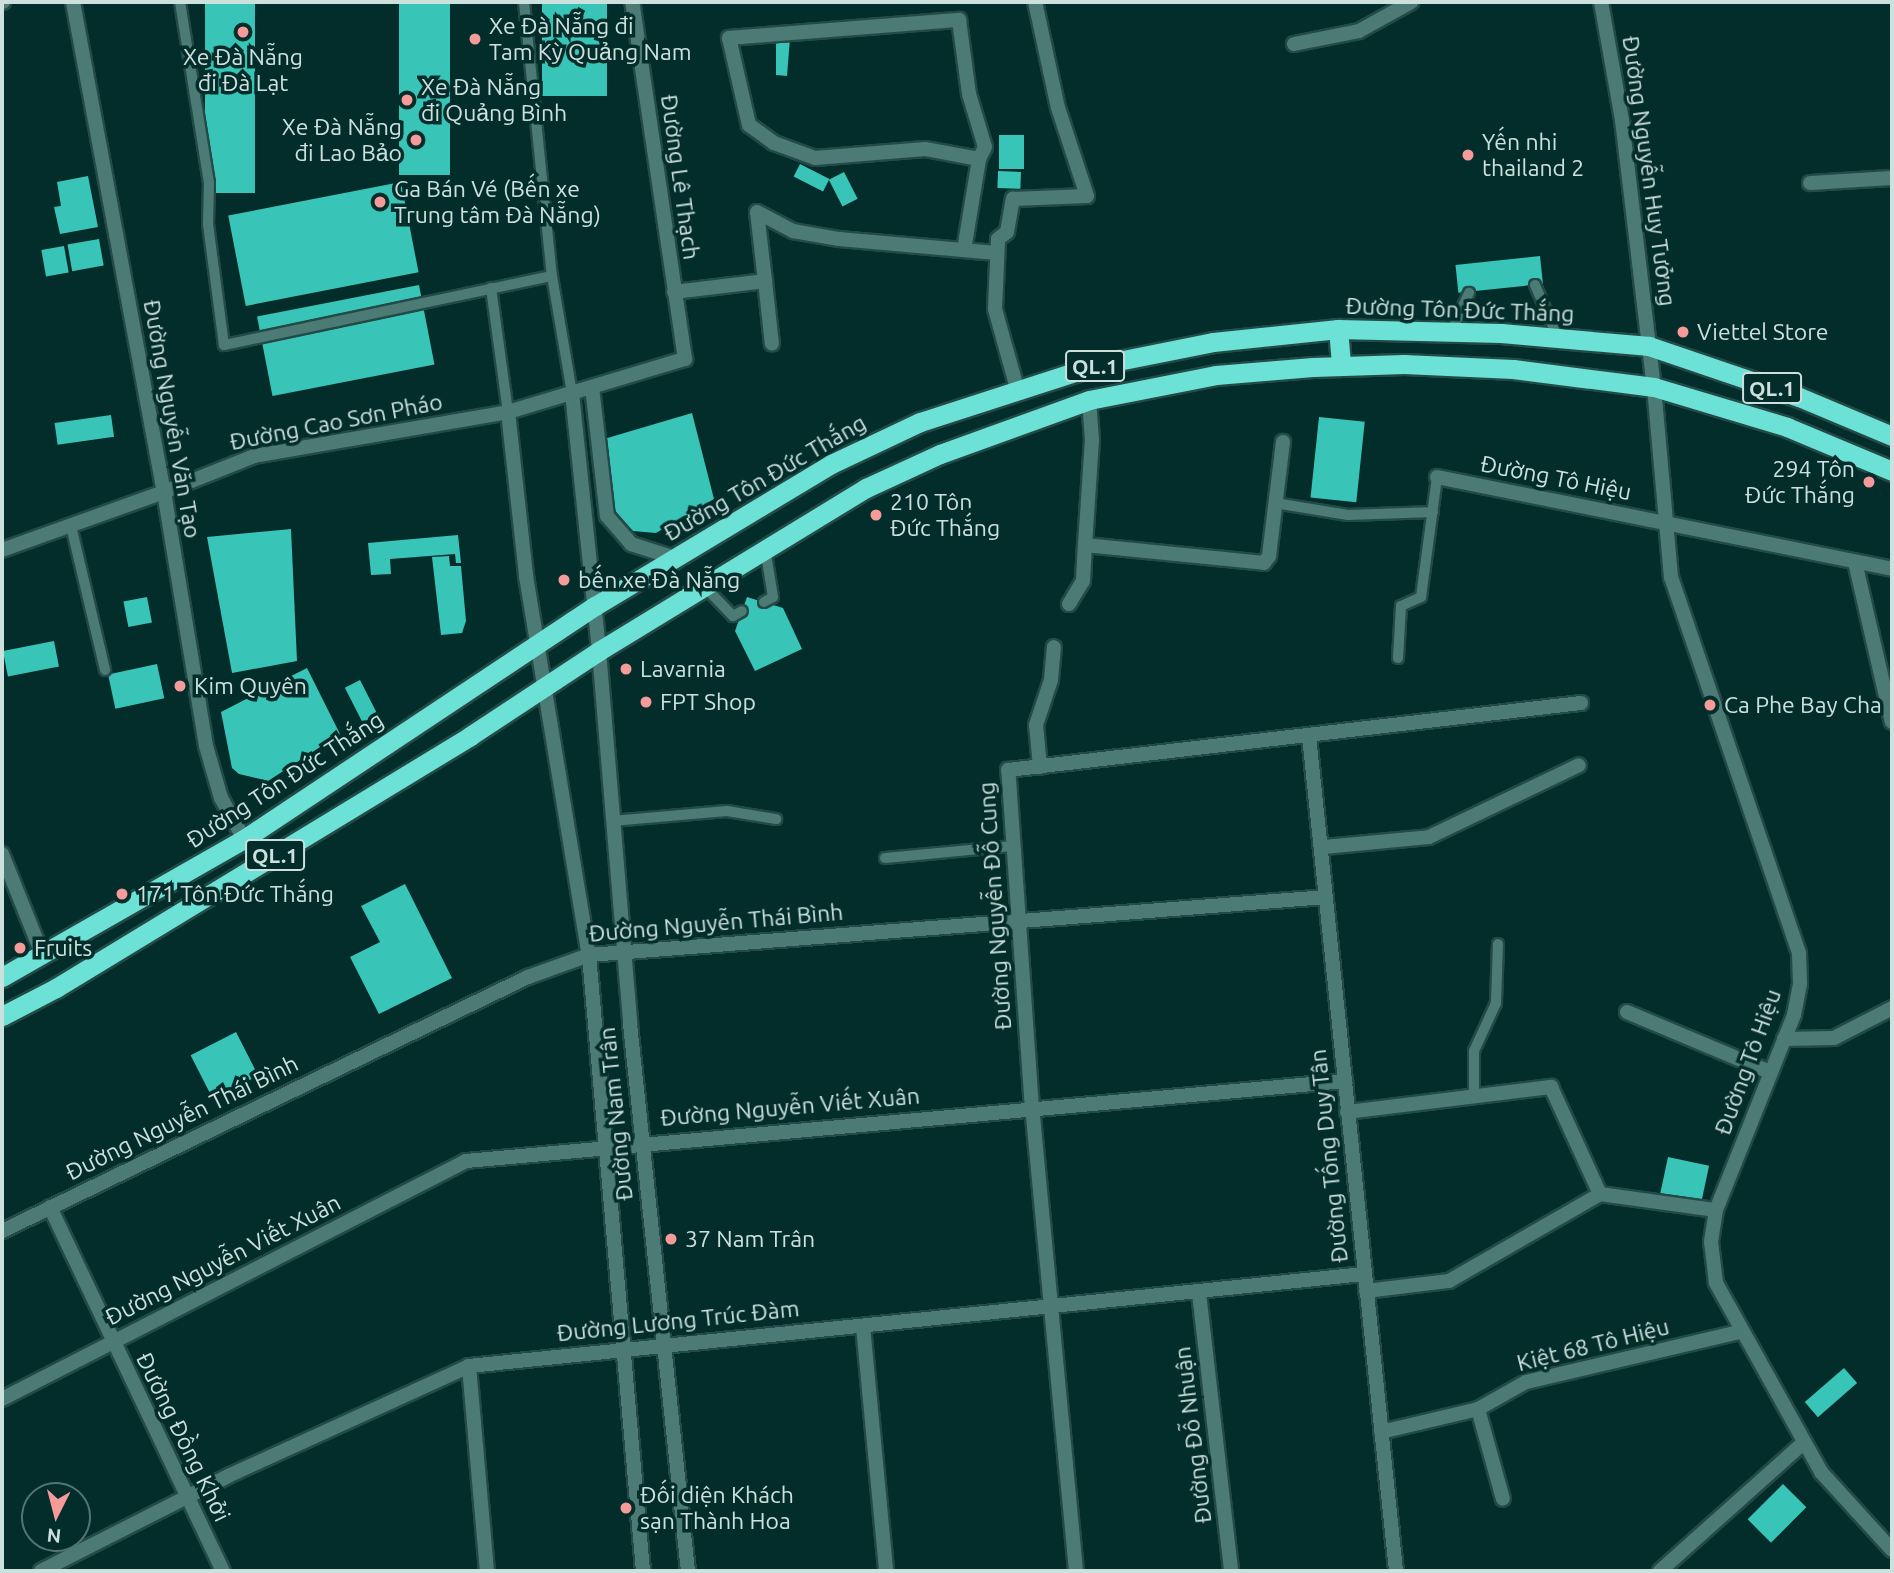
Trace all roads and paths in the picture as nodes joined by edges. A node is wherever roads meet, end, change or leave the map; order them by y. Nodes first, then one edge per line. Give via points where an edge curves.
1 (74, 2) edge
2 (180, 2) edge
3 (524, 2) edge
4 (632, 2) edge
5 (1035, 2) edge
6 (1411, 2) edge
7 (1601, 2) edge
8 (1294, 44) dead end
9 (979, 159) junction
10 (1892, 178) edge
11 (1810, 183) dead end
12 (964, 250) junction
13 (996, 253) junction
14 (552, 276) junction
15 (765, 281) junction
16 (1535, 285) dead end
17 (491, 288) junction
18 (674, 292) junction
19 (1469, 293) dead end
20 (1338, 329) junction
21 (1452, 330) junction
22 (1558, 338) junction
23 (772, 344) dead end
24 (1649, 346) junction
25 (685, 359) joint
26 (1340, 366) junction
27 (592, 387) junction
28 (1654, 387) junction
29 (1017, 388) junction
30 (572, 393) junction
31 (1089, 400) junction
32 (508, 412) junction
33 (1892, 436) edge
34 (1283, 442) dead end
35 (1892, 471) edge
36 (1437, 477) joint
37 (164, 492) junction
38 (1275, 503) junction
39 (1433, 512) junction
40 (1666, 523) junction
41 (71, 526) junction
42 (1085, 545) junction
43 (765, 548) junction
44 (2, 550) edge
45 (674, 558) junction
46 (1855, 562) junction
47 (1892, 569) edge
48 (704, 586) junction
49 (764, 602) dead end
50 (1069, 604) dead end
51 (595, 606) junction
52 (742, 611) dead end
53 (537, 643) junction
54 (1054, 646) dead end
55 (599, 651) junction
56 (1398, 658) dead end
57 (104, 670) dead end
58 (545, 687) junction
59 (1581, 702) dead end
60 (1892, 722) edge
61 (1310, 736) junction
62 (1579, 765) dead end
63 (1040, 766) junction
64 (776, 819) dead end
65 (612, 821) junction
66 (244, 839) junction
67 (1013, 846) junction
68 (1324, 848) junction
69 (2, 854) edge
70 (885, 858) dead end
71 (1326, 897) junction
72 (1018, 920) junction
73 (1498, 944) dead end
74 (623, 953) junction
75 (43, 956) junction
76 (589, 956) junction
77 (2, 977) edge
78 (1892, 1008) edge
79 (1628, 1012) dead end
80 (2, 1016) edge
81 (1784, 1040) junction
82 (1770, 1072) junction
83 (1345, 1081) junction
84 (1474, 1096) junction
85 (1032, 1109) junction
86 (1347, 1112) junction
87 (642, 1143) junction
88 (603, 1146) junction
89 (1600, 1194) junction
90 (50, 1207) junction
91 (1716, 1210) junction
92 (2, 1231) edge
93 (1364, 1274) junction
94 (1366, 1291) junction
95 (1199, 1293) junction
96 (1051, 1307) junction
97 (863, 1326) junction
98 (1739, 1332) junction
99 (113, 1343) junction
100 (663, 1344) junction
101 (623, 1348) junction
102 (469, 1366) junction
103 (2, 1399) edge
104 (1478, 1409) junction
105 (1381, 1432) junction
106 (1802, 1444) junction
107 (187, 1496) junction
108 (1503, 1499) dead end
109 (1892, 1550) edge
110 (41, 1571) edge
111 (223, 1571) edge
112 (487, 1571) edge
113 (643, 1571) edge
114 (688, 1571) edge
115 (887, 1571) edge
116 (1076, 1571) edge
117 (1231, 1571) edge
118 (1396, 1571) edge
119 (1660, 1571) edge

1 - 37 street, Đường Nguyễn Văn Tạo
2 - 17 lane via 209,183 208,224 225,345
3 - 14 lane
4 - 18 street, Đường Lê Thạch
5 - 13 street via 1058,108 1087,196 1013,199 1007,232 998,239
6 - 8 street via 1359,31
7 - 24 street, Đường Nguyễn Huy Tưởng via 1622,120
9 - 9 street via 925,149 884,156 815,158 774,143 749,125 729,38 959,20 969,94 985,148
9 - 12 street
10 - 11 street
12 - 13 street
12 - 15 street via 793,231 757,212
13 - 29 street via 995,309
14 - 17 lane
14 - 30 lane
15 - 18 street
15 - 23 street
16 - 22 lane
17 - 32 lane
18 - 25 street, Đường Lê Thạch
19 - 21 lane
20 - 21 highway, Đường Tôn Đức Thắng / QL.1
20 - 26 highway
20 - 29 highway, Đường Tôn Đức Thắng / QL.1 via 1157,351
21 - 22 highway, Đường Tôn Đức Thắng / QL.1
22 - 24 highway, Đường Tôn Đức Thắng / QL.1
24 - 28 street, Đường Nguyễn Huy Tưởng
24 - 33 highway, Đường Tôn Đức Thắng / QL.1 via 1799,397
25 - 27 street, Đường Cao Sơn Pháo
26 - 28 highway, QL.1 via 1459,365
26 - 31 highway, QL.1 via 1216,375
27 - 30 street, Đường Cao Sơn Pháo
27 - 45 street via 607,516 631,544
28 - 35 highway, QL.1 via 1787,427
28 - 40 street, Đường Tô Hiệu
29 - 45 highway, Đường Tôn Đức Thắng / QL.1 via 920,422 831,464
30 - 32 street, Đường Cao Sơn Pháo
30 - 51 street
31 - 42 street via 1092,440
31 - 43 highway, QL.1 via 940,454 866,488
32 - 37 street, Đường Cao Sơn Pháo via 254,456
32 - 53 street
34 - 38 street
36 - 39 lane
36 - 40 street, Đường Tô Hiệu
37 - 41 street, Đường Cao Sơn Pháo
37 - 66 street, Đường Nguyễn Văn Tạo via 206,746 220,798
38 - 39 lane via 1348,515
38 - 42 street via 1269,556 1261,564
39 - 56 lane via 1421,597 1401,606
40 - 46 street, Đường Tô Hiệu
40 - 81 street, Đường Tô Hiệu via 1671,578 1799,954 1800,984
41 - 44 street, Đường Cao Sơn Pháo
41 - 57 lane
42 - 50 street via 1083,581
43 - 48 highway, QL.1
43 - 49 lane via 774,597
45 - 51 highway, Đường Tôn Đức Thắng / QL.1
46 - 47 street, Đường Tô Hiệu
46 - 60 street
48 - 52 lane via 733,616
48 - 55 highway, QL.1
51 - 53 highway, Đường Tôn Đức Thắng / QL.1
51 - 55 street, Đường Nam Trân
53 - 58 street, Đường Nam Trân
53 - 66 highway, Đường Tôn Đức Thắng / QL.1
54 - 63 street via 1051,680 1036,724
55 - 58 highway, QL.1
55 - 65 street, Đường Nam Trân
58 - 76 street, Đường Nam Trân
58 - 80 highway, QL.1 via 79,974
59 - 61 street, Đường Nguyễn Đỗ Cung
61 - 63 street, Đường Nguyễn Đỗ Cung
61 - 68 street, Đường Tống Duy Tân
62 - 68 street via 1429,837
63 - 67 street, Đường Nguyễn Đỗ Cung via 1008,770
64 - 65 lane via 727,811
65 - 74 street, Đường Nam Trân
66 - 75 highway, Đường Tôn Đức Thắng / QL.1
67 - 70 lane
67 - 72 street, Đường Nguyễn Đỗ Cung
68 - 71 street, Đường Tống Duy Tân
69 - 75 street
71 - 72 street, Đường Nguyễn Thái Bình
71 - 83 street, Đường Tống Duy Tân
72 - 74 street, Đường Nguyễn Thái Bình
72 - 85 street, Đường Nguyễn Đỗ Cung
73 - 84 lane via 1496,1003 1474,1051
74 - 76 street, Đường Nguyễn Thái Bình
74 - 87 street, Đường Nam Trân
75 - 77 highway, Đường Tôn Đức Thắng / QL.1
76 - 88 street, Đường Nam Trân
76 - 90 street, Đường Nguyễn Thái Bình via 528,977
78 - 81 street via 1833,1038
79 - 82 street
81 - 82 street, Đường Tô Hiệu
82 - 91 street, Đường Tô Hiệu
83 - 85 street, Đường Nguyễn Viết Xuân
83 - 86 street, Đường Tống Duy Tân
84 - 86 street
84 - 89 street via 1551,1087
85 - 87 street, Đường Nguyễn Viết Xuân
85 - 96 street, Đường Nguyễn Đỗ Cung
86 - 93 street, Đường Tống Duy Tân
87 - 88 street, Đường Nguyễn Viết Xuân
87 - 100 street, Đường Nam Trân
88 - 99 street, Đường Nguyễn Viết Xuân via 466,1161
88 - 101 street, Đường Nam Trân
89 - 91 street
89 - 94 street via 1449,1280
90 - 92 street, Đường Nguyễn Thái Bình
90 - 99 street, Đường Đồng Khởi
91 - 98 street, Đường Tô Hiệu via 1711,1242 1716,1283
93 - 94 street, Đường Tống Duy Tân
93 - 95 street, Đường Lương Trúc Đàm
94 - 105 street, Đường Tống Duy Tân
95 - 96 street, Đường Lương Trúc Đàm
95 - 117 street, Đường Đỗ Nhuận
96 - 97 street, Đường Lương Trúc Đàm
96 - 116 street, Đường Nguyễn Đỗ Cung
97 - 100 street, Đường Lương Trúc Đàm
97 - 115 street
98 - 104 street, Kiệt 68 Tô Hiệu via 1526,1382
98 - 106 street, Đường Tô Hiệu
99 - 103 street, Đường Nguyễn Viết Xuân
99 - 107 street, Đường Đồng Khởi
100 - 101 street, Đường Lương Trúc Đàm
100 - 114 street, Đường Nam Trân
101 - 102 street, Đường Lương Trúc Đàm
101 - 113 street, Đường Nam Trân
102 - 107 street, Đường Lương Trúc Đàm
102 - 112 street
104 - 105 street, Kiệt 68 Tô Hiệu
104 - 108 street
105 - 118 street, Đường Tống Duy Tân
106 - 109 street, Đường Tô Hiệu via 1821,1472
106 - 119 street
107 - 110 street, Đường Lương Trúc Đàm
107 - 111 street, Đường Đồng Khởi

